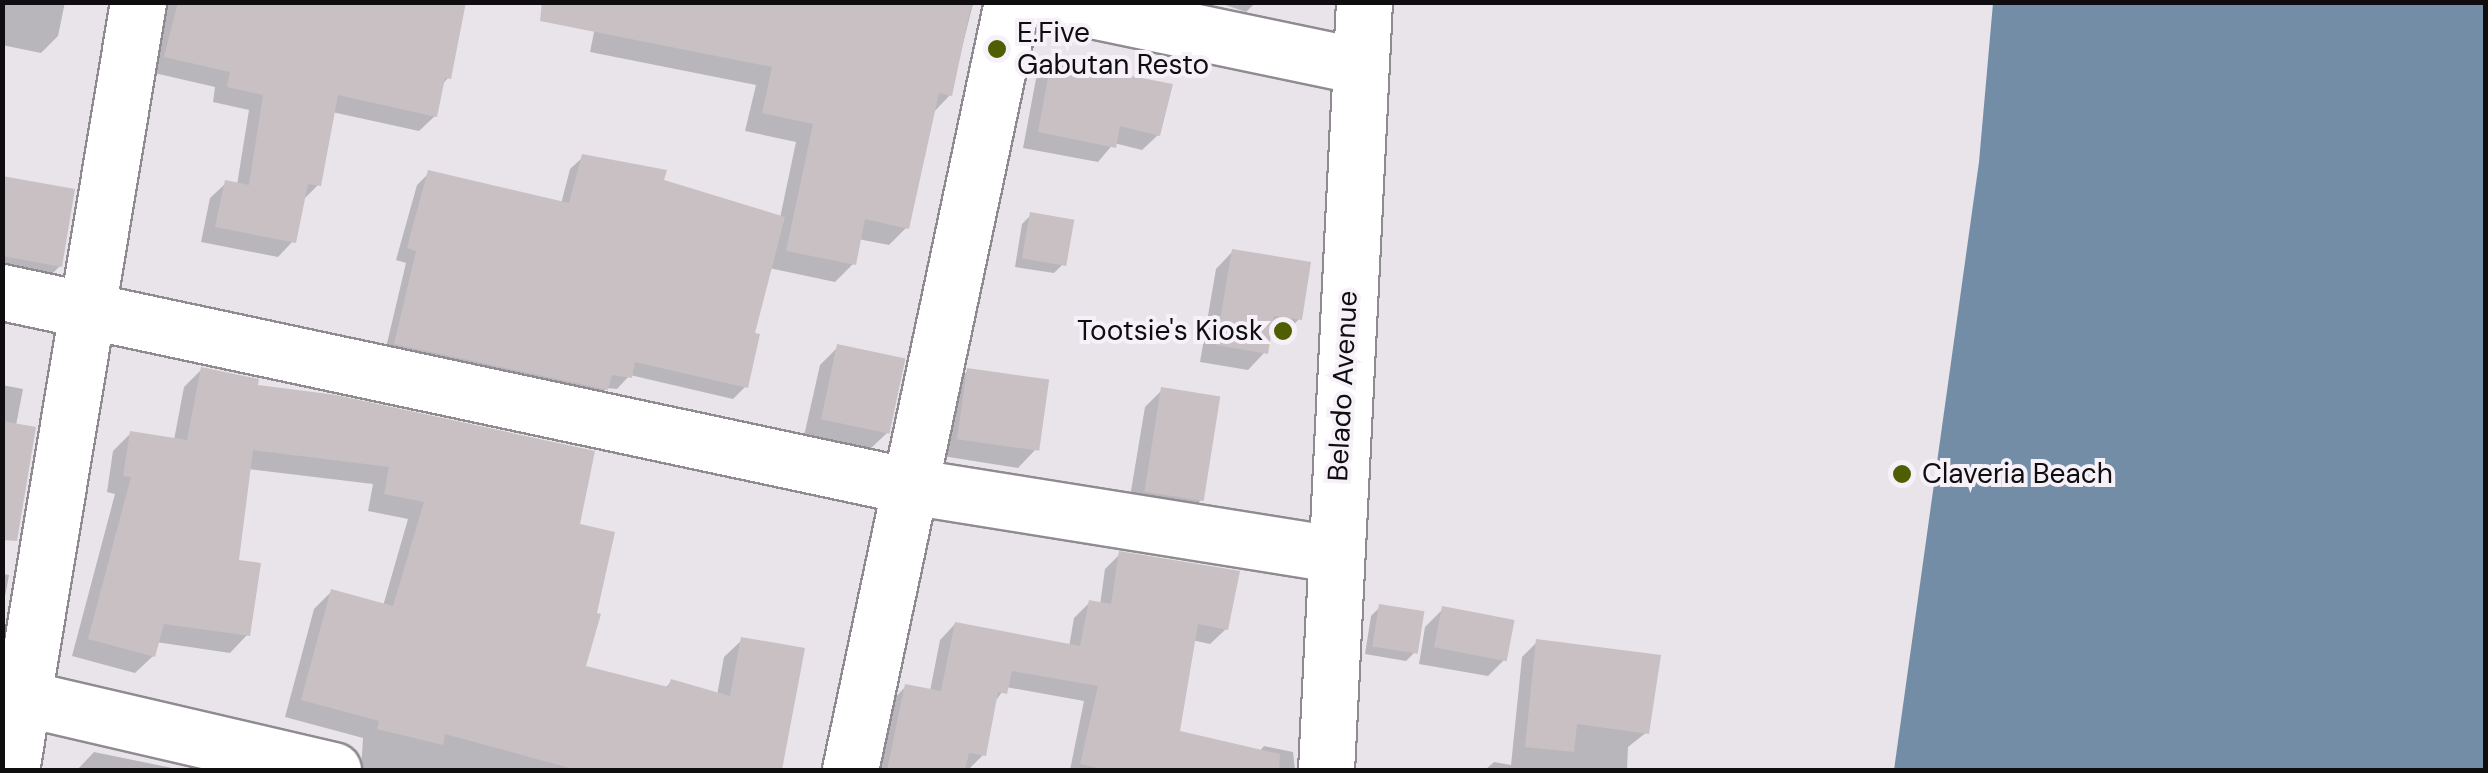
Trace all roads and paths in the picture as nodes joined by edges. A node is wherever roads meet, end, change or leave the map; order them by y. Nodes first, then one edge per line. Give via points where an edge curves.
1 (138, 2) edge
2 (1012, 2) edge
3 (1052, 2) edge
4 (1364, 2) edge
5 (1359, 66) junction
6 (2, 292) edge
7 (87, 312) junction
8 (909, 486) junction
9 (1335, 554) junction
10 (13, 696) edge
11 (11, 770) edge
12 (333, 770) edge
13 (850, 770) edge
14 (1326, 770) edge

1 - 7 street
2 - 8 street
3 - 5 street
4 - 5 street, Belado Avenue
5 - 9 street, Belado Avenue
6 - 7 street
7 - 8 street
7 - 10 street
8 - 9 street
8 - 13 street
9 - 14 street, Belado Avenue
10 - 11 street
10 - 12 street

